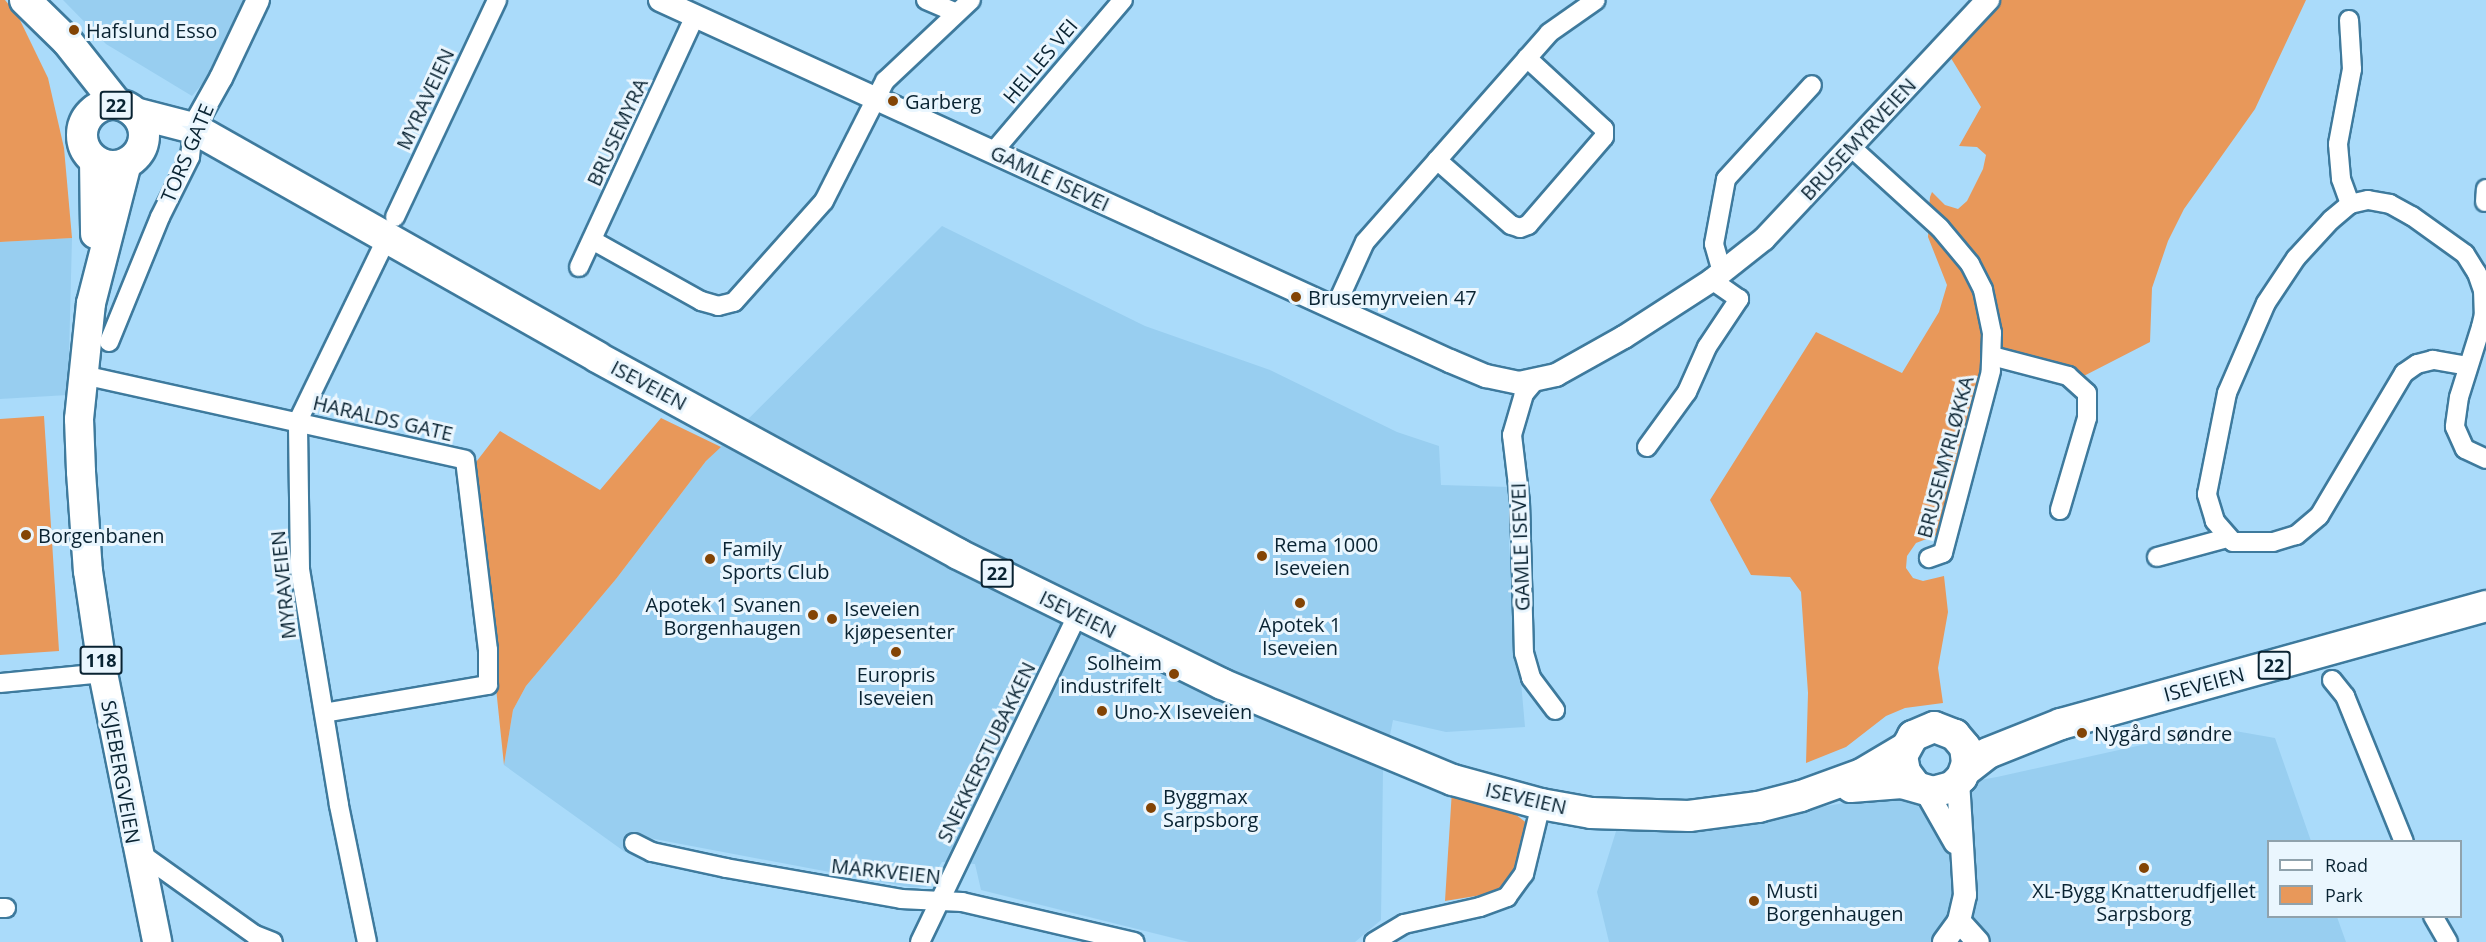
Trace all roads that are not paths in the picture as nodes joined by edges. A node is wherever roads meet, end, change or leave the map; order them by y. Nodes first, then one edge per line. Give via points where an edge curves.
1 (258, 0) edge
2 (497, 0) edge
3 (660, 0) edge
4 (926, 0) edge
5 (971, 0) edge
6 (1123, 0) edge
7 (1596, 0) edge
8 (1988, 0) edge
9 (33, 8) edge
10 (956, 13) junction
11 (695, 16) junction
12 (2349, 20) dead end
13 (1527, 58) junction
14 (1812, 85) dead end
15 (876, 99) junction
16 (126, 109) junction
17 (84, 124) junction
18 (192, 136) junction
19 (1851, 147) junction
20 (993, 152) junction
21 (132, 158) junction
22 (94, 159) junction
23 (1437, 160) junction
24 (2350, 204) junction
25 (391, 228) junction
26 (592, 240) junction
27 (579, 267) dead end
28 (1717, 276) junction
29 (95, 278) junction
30 (1335, 308) junction
31 (109, 342) dead end
32 (1992, 357) junction
33 (2468, 366) junction
34 (82, 375) junction
35 (1534, 382) junction
36 (298, 421) junction
37 (1647, 447) dead end
38 (2486, 459) edge
39 (2060, 510) dead end
40 (2227, 538) junction
41 (2157, 557) dead end
42 (1929, 558) dead end
43 (2486, 606) edge
44 (1078, 614) junction
45 (103, 673) junction
46 (2332, 680) dead end
47 (0, 683) edge
48 (1555, 710) dead end
49 (324, 713) junction
50 (2061, 724) junction
51 (1955, 735) junction
52 (1904, 749) junction
53 (1961, 776) junction
54 (1920, 787) junction
55 (1801, 796) junction
56 (1541, 804) junction
57 (2403, 840) edge
58 (634, 843) dead end
59 (137, 857) junction
60 (1963, 860) junction
61 (940, 899) junction
62 (2434, 918) edge
63 (1959, 921) junction
64 (157, 942) edge
65 (273, 942) edge
66 (367, 942) edge
67 (920, 942) edge
68 (1134, 942) edge
69 (1375, 942) edge
70 (1944, 942) edge
71 (1978, 942) edge
72 (2448, 942) edge

1 - 18 street, TORS GATE
2 - 25 street, MYRAVEIEN
3 - 11 street, GAMLE ISEVEI
4 - 10 street
5 - 10 street
6 - 20 street, HELLES VEI
7 - 13 street via 1561,22
8 - 19 street, BRUSEMYRVEIEN
9 - 16 highway, 22
9 - 17 highway via 73,70
10 - 15 street via 885,81
11 - 15 street, GAMLE ISEVEI
11 - 26 street, BRUSEMYRA
12 - 24 street via 2354,48 2338,144 2341,179
13 - 23 street
13 - 23 street via 1605,129 1604,137 1528,225 1511,225
14 - 28 street via 1726,179 1714,244
15 - 20 street, GAMLE ISEVEI
15 - 26 street via 824,201 734,302 718,306 700,301
16 - 17 highway, 22 via 97,109
16 - 18 highway, ISEVEIEN / 22
16 - 21 highway, 22 via 144,138
17 - 22 highway, 22 via 83,143
18 - 21 highway, ISEVEIEN / 22
18 - 25 highway, ISEVEIEN / 22
18 - 31 street, TORS GATE via 190,158 160,217
19 - 28 street, BRUSEMYRVEIEN via 1764,239
19 - 32 street, BRUSEMYRLØKKA via 1940,228 1970,264 1983,290 1992,334
20 - 30 street, GAMLE ISEVEI
21 - 22 highway, 22 via 110,166
21 - 29 main road, SKJEBERGVEIEN / 118
22 - 29 main road, SKJEBERGVEIEN / 118
23 - 30 street via 1365,242
24 - 33 street via 2367,200 2390,204 2471,260 2481,282 2485,306
24 - 40 street via 2280,279 2235,371 2221,413 2207,486 2211,512
25 - 36 street, MYRAVEIEN
25 - 44 highway, ISEVEIEN / 22 via 958,554
26 - 27 street, BRUSEMYRA
28 - 35 street, BRUSEMYRVEIEN via 1578,363
28 - 37 street via 1739,299 1707,347 1686,392
29 - 34 main road, SKJEBERGVEIEN / 118
30 - 35 street, GAMLE ISEVEI via 1486,376
32 - 39 street, BRUSEMYRLØKKA via 2068,376 2087,393 2087,418
32 - 42 street, BRUSEMYRLØKKA via 1943,554
33 - 38 street via 2457,406 2455,432 2465,449
33 - 40 street via 2424,362 2398,379 2319,516 2305,530 2273,542 2240,543
34 - 36 street, HARALDS GATE
34 - 45 main road, SKJEBERGVEIEN / 118 via 82,501
35 - 48 street, GAMLE ISEVEI via 1524,394 1512,435 1520,502 1524,653 1535,685
36 - 49 street, MYRAVEIEN via 300,562
36 - 49 street, HARALDS GATE via 465,460 488,650 488,686
40 - 41 street
43 - 50 highway, ISEVEIEN / 22
44 - 56 highway, ISEVEIEN / 22 via 1222,684 1378,752 1453,780
44 - 61 street, SNEKKERSTUBAKKEN
45 - 47 street
45 - 59 main road, SKJEBERGVEIEN / 118
46 - 57 street via 2345,696
49 - 66 street, MYRAVEIEN
50 - 51 highway, ISEVEIEN / 22 via 1994,735
50 - 53 highway, ISEVEIEN / 22 via 1988,753
51 - 52 highway, 22 via 1941,728 1926,728 1913,736
51 - 53 highway via 1967,755
52 - 54 highway via 1903,764
52 - 55 highway, ISEVEIEN / 22 via 1862,774
53 - 54 highway, 22 via 1939,792
53 - 60 street
54 - 55 highway, ISEVEIEN / 22 via 1884,783
54 - 60 street
55 - 56 highway, ISEVEIEN / 22 via 1718,814 1665,818 1591,813
56 - 69 street via 1524,874 1507,897 1404,924
58 - 61 street, MARKVEIEN via 652,852 794,881 901,899
59 - 64 main road, SKJEBERGVEIEN / 118
59 - 65 street via 147,858 255,935
60 - 63 street via 1966,883
61 - 67 street, SNEKKERSTUBAKKEN
61 - 68 street, MARKVEIEN
62 - 72 street
63 - 70 street
63 - 71 street

